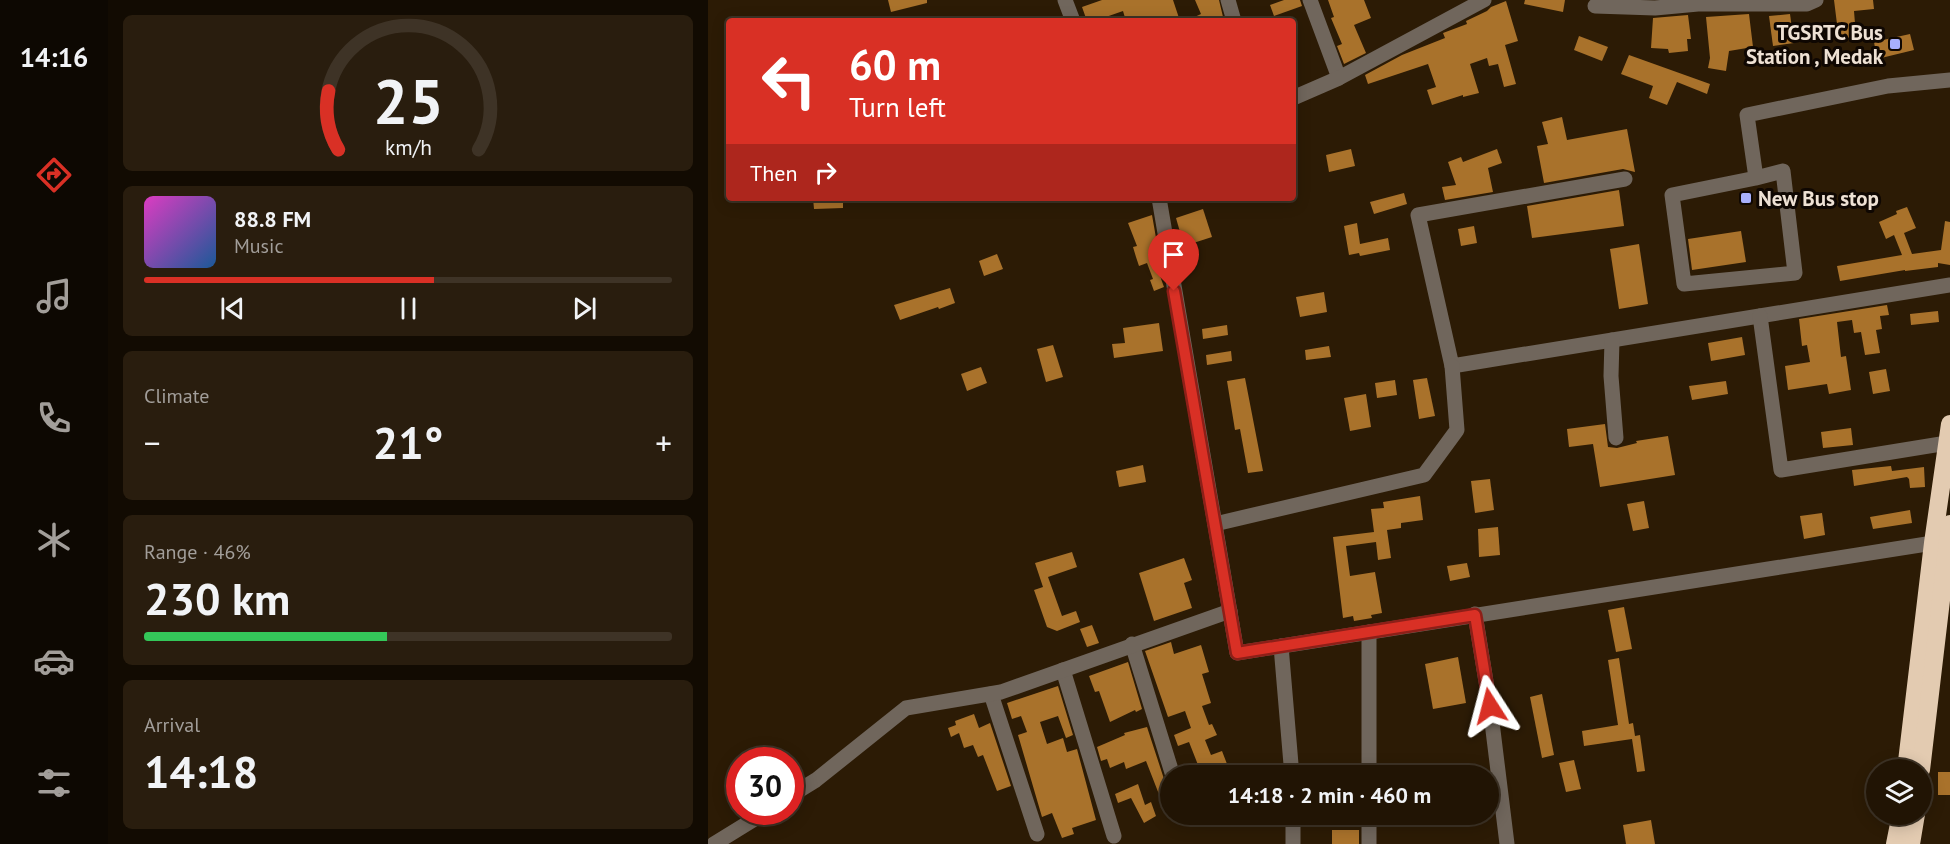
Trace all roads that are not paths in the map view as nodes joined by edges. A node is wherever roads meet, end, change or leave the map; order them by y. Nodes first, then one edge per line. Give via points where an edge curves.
1 (1065, 0) edge
2 (1228, 0) edge
3 (1310, 0) edge
4 (1484, 0) edge
5 (1816, 0) edge
6 (1595, 6) dead end
7 (1072, 18) edge
8 (1233, 18) edge
9 (1339, 78) junction
10 (1950, 80) edge
11 (1296, 97) edge
12 (1756, 178) junction
13 (1625, 179) dead end
14 (1159, 201) edge
15 (1950, 285) edge
16 (1760, 316) junction
17 (1612, 340) junction
18 (1452, 366) junction
19 (1950, 424) edge
20 (1616, 438) dead end
21 (1947, 443) junction
22 (1215, 524) junction
23 (1950, 524) edge
24 (1933, 543) junction
25 (1230, 610) junction
26 (1475, 615) junction
27 (1369, 632) junction
28 (1132, 644) junction
29 (1281, 646) junction
30 (1063, 670) junction
31 (991, 694) junction
32 (1907, 759) edge
33 (1922, 759) edge
34 (1170, 765) edge
35 (1291, 765) edge
36 (1369, 765) edge
37 (804, 787) edge
38 (745, 825) edge
39 (1293, 825) edge
40 (1369, 825) edge
41 (1899, 825) edge
42 (1914, 825) edge
43 (1037, 834) dead end
44 (1114, 836) dead end
45 (714, 844) edge
46 (1293, 844) edge
47 (1369, 844) edge
48 (1507, 844) edge
49 (1895, 844) edge
50 (1911, 844) edge

1 - 7 street
2 - 8 street
3 - 9 street
4 - 9 street
5 - 6 street via 1807,4
9 - 11 street
10 - 12 street via 1888,86 1747,115
12 - 12 street via 1783,171 1795,273 1684,284 1672,195
13 - 18 street via 1418,215
14 - 22 street
15 - 16 street
16 - 17 street
16 - 21 street via 1781,470
17 - 18 street
17 - 20 street
18 - 22 street via 1457,430 1424,475
19 - 21 highway
21 - 24 highway
22 - 25 street
23 - 33 highway
24 - 26 street
24 - 32 highway
25 - 28 street
25 - 29 street via 1237,653
26 - 27 street
26 - 48 street
27 - 29 street
27 - 36 street
28 - 30 street
28 - 34 street
29 - 35 street
30 - 31 street
30 - 44 street
31 - 37 street via 906,708
31 - 43 street
38 - 45 street
39 - 46 street
40 - 47 street
41 - 49 highway
42 - 50 highway

